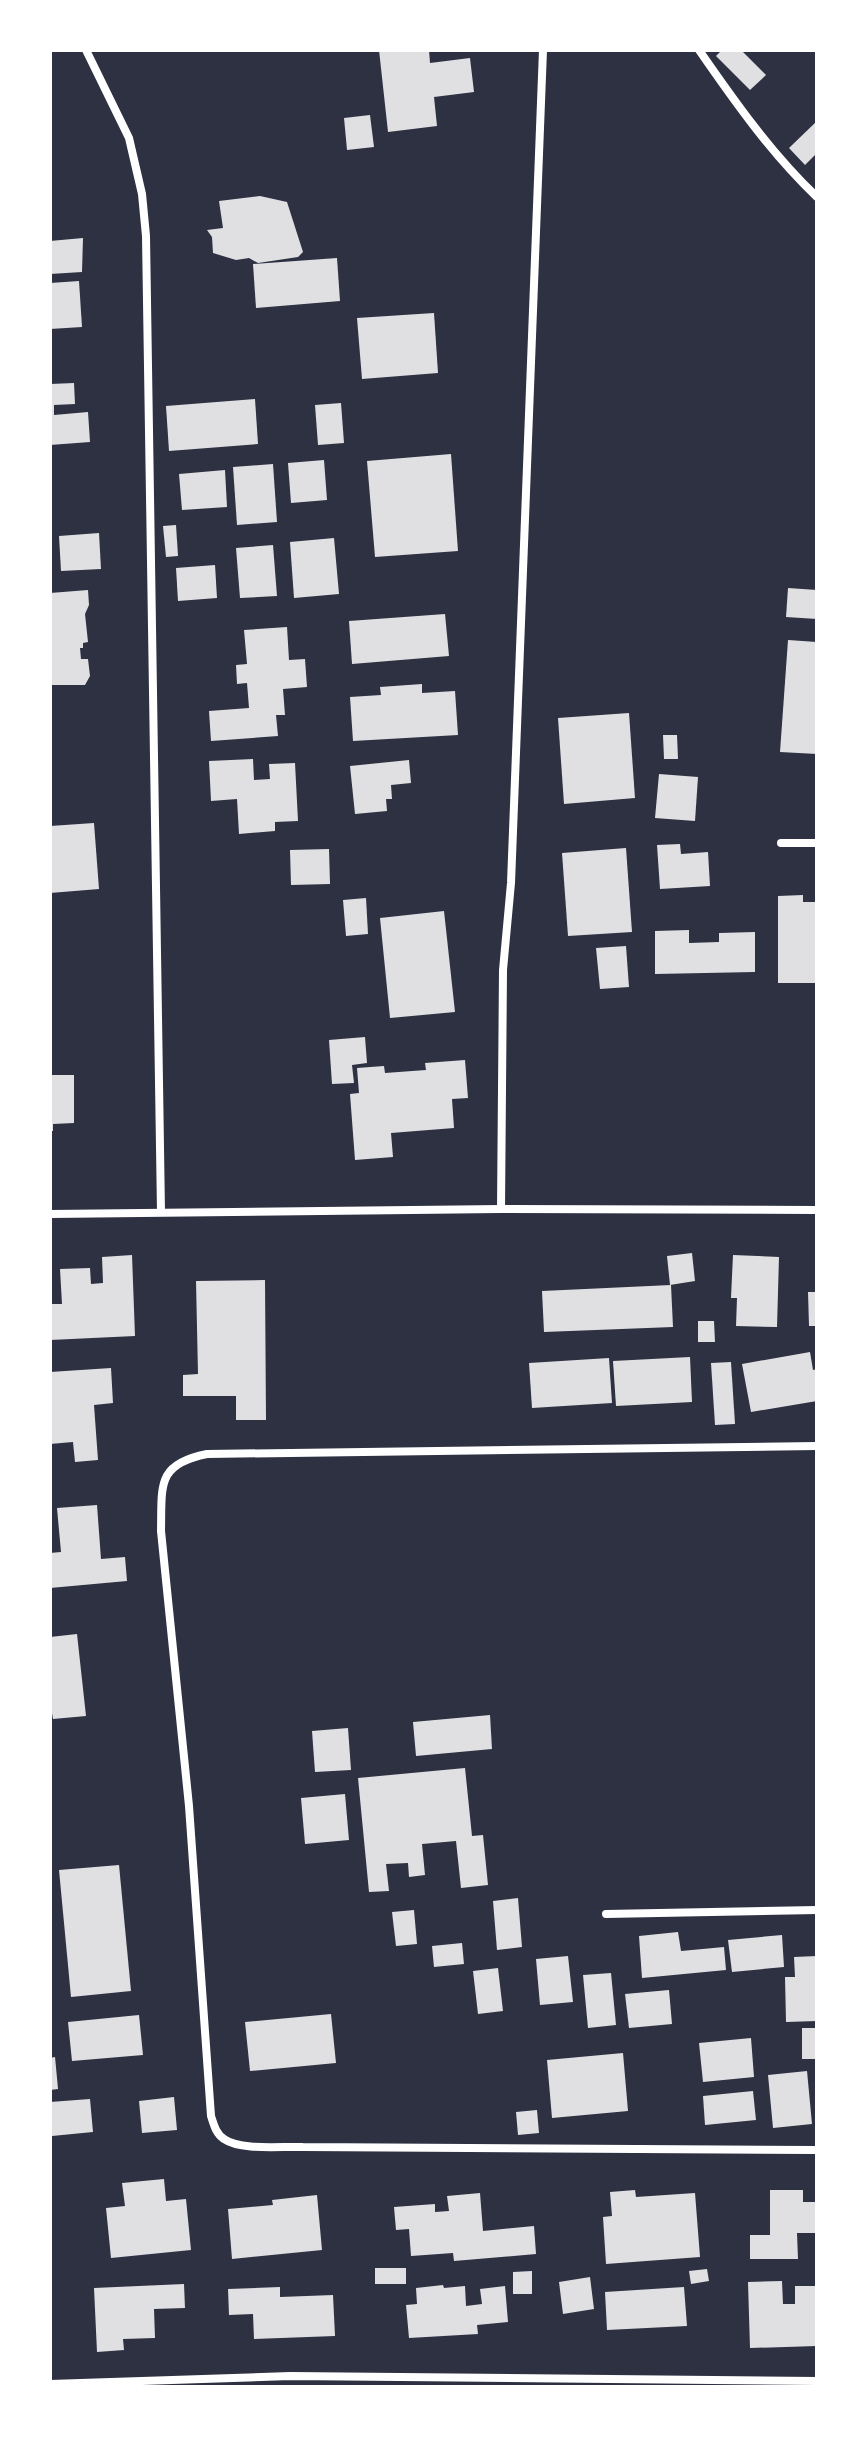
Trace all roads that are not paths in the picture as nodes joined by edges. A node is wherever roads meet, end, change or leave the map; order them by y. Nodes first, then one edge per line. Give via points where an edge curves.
1 (86, 50) edge
2 (543, 50) edge
3 (699, 50) edge
4 (817, 197) edge
5 (781, 843) dead end
6 (817, 843) edge
7 (501, 1209) junction
8 (817, 1210) edge
9 (161, 1212) junction
10 (50, 1214) edge
11 (817, 1446) edge
12 (817, 1910) edge
13 (606, 1914) dead end
14 (817, 2150) edge
15 (817, 2381) edge
16 (50, 2384) edge

1 - 9 street via 129,138 146,236
2 - 7 street via 511,883 503,970
3 - 4 street via 745,116
5 - 6 street
7 - 8 street
7 - 9 street
9 - 10 street
11 - 14 street via 207,1454 168,1470 161,1531 189,1806 211,2116 225,2140 303,2147
12 - 13 street
15 - 16 street via 290,2376

